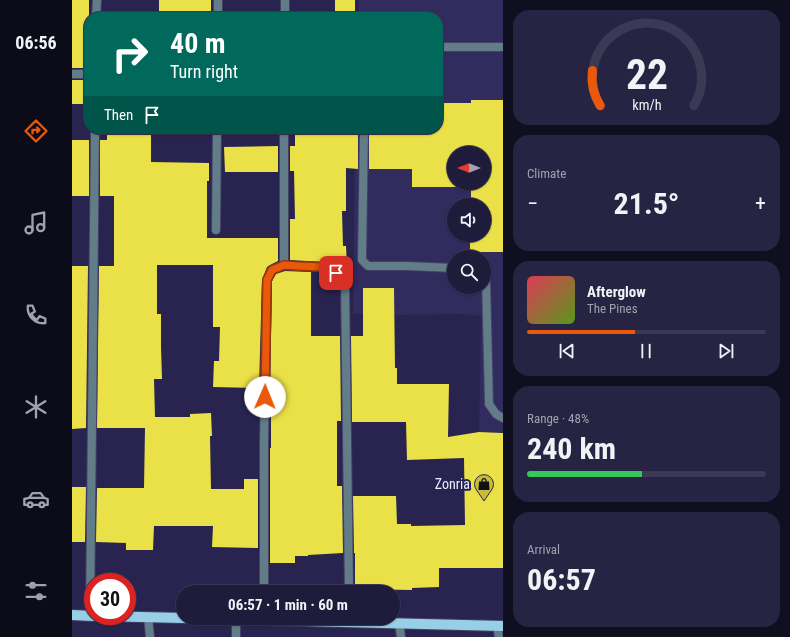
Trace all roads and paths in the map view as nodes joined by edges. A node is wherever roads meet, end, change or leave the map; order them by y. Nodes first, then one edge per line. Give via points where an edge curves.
1 (97, 0) edge
2 (218, 0) edge
3 (285, 0) edge
4 (96, 12) edge
5 (218, 12) edge
6 (285, 12) edge
7 (443, 47) edge
8 (503, 47) edge
9 (72, 74) edge
10 (84, 74) edge
11 (95, 134) edge
12 (217, 134) edge
13 (284, 134) edge
14 (364, 134) edge
15 (216, 230) dead end
16 (284, 265) junction
17 (447, 268) edge
18 (486, 294) edge
19 (503, 418) edge
20 (94, 573) edge
21 (264, 585) edge
22 (349, 585) edge
23 (72, 615) edge
24 (84, 616) edge
25 (136, 617) edge
26 (148, 617) junction
27 (176, 618) edge
28 (400, 623) edge
29 (236, 625) edge
30 (399, 625) edge
31 (500, 626) edge
32 (150, 637) edge
33 (236, 637) edge
34 (401, 637) edge
35 (499, 637) edge

1 - 4 street
2 - 5 street
3 - 6 street
7 - 8 street
9 - 10 street
11 - 20 street
12 - 15 street
13 - 16 street
14 - 17 street via 362,260 368,266
16 - 21 street via 272,270 267,280
16 - 22 street via 324,267 336,273 345,285
18 - 19 street via 489,404 496,414
23 - 24 main road
25 - 26 main road
26 - 27 main road
26 - 32 street
28 - 31 main road
29 - 33 street
30 - 34 street
31 - 35 street

